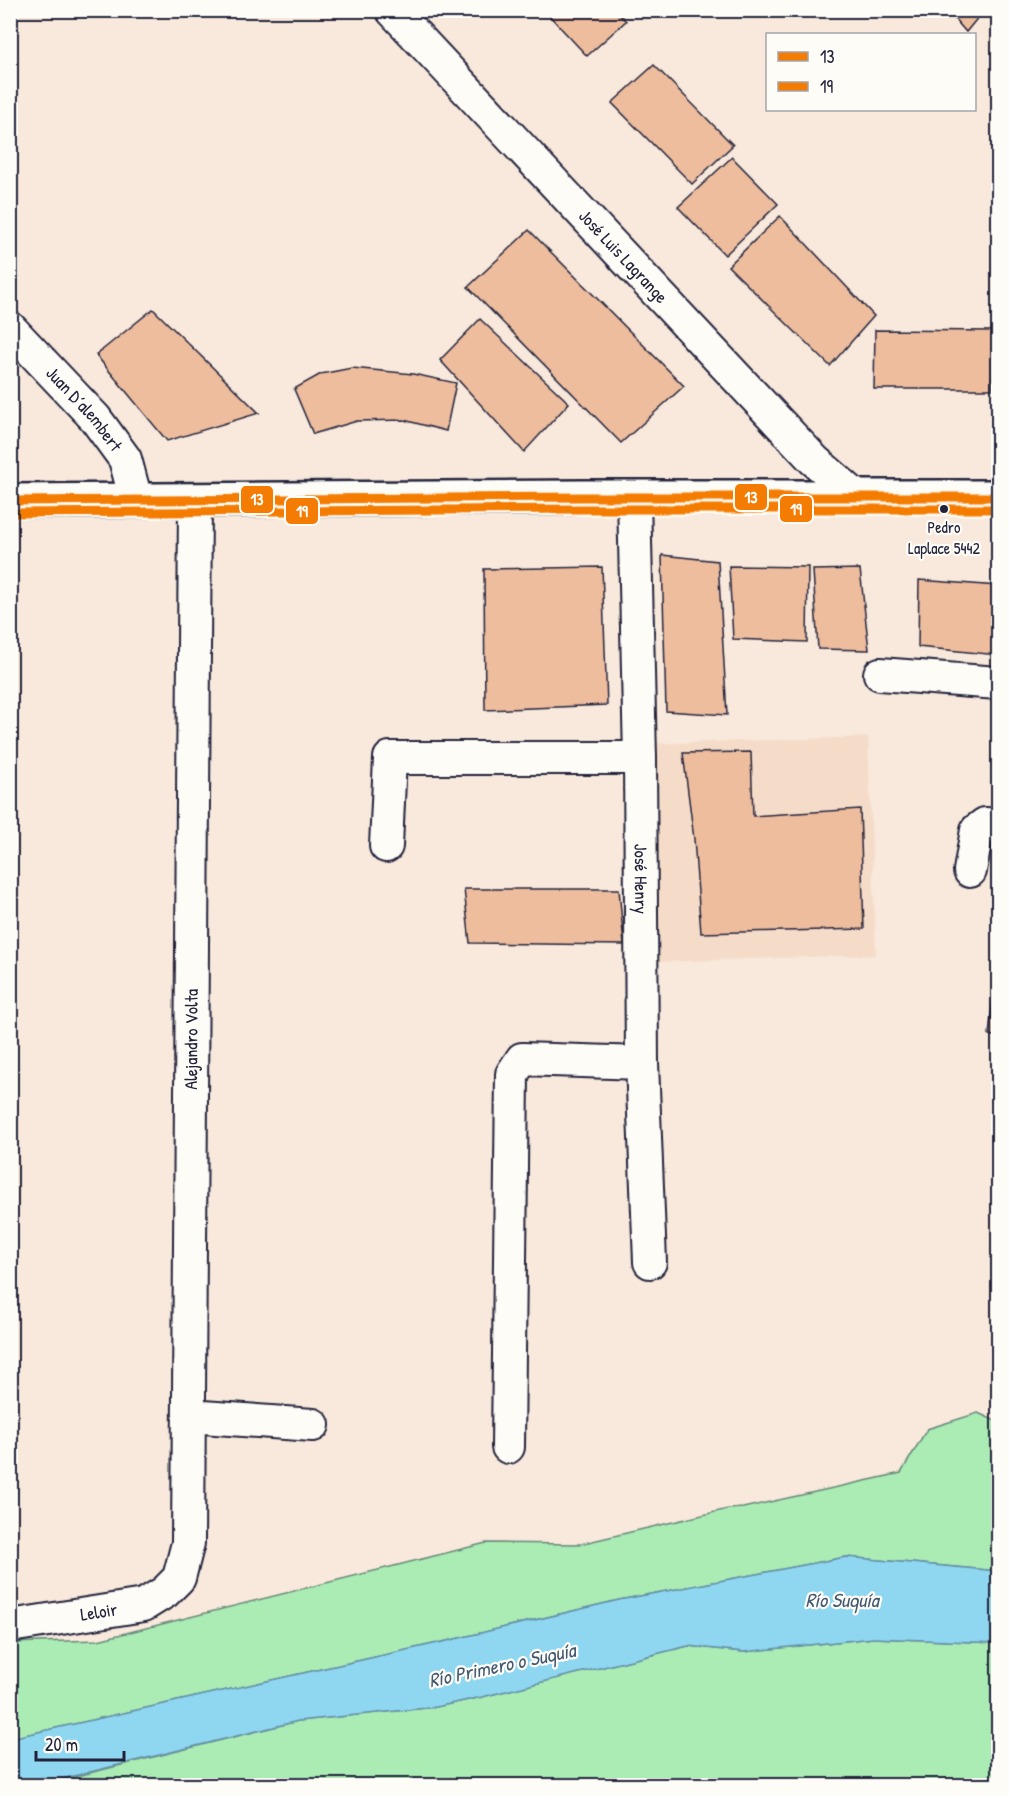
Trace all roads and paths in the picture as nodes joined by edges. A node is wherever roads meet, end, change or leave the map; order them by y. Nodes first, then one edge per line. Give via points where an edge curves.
1 (392, 10) edge
2 (10, 328) edge
3 (634, 497) junction
4 (999, 497) edge
5 (858, 498) junction
6 (136, 500) junction
7 (10, 501) edge
8 (195, 501) junction
9 (880, 674) dead end
10 (999, 683) edge
11 (640, 758) junction
12 (999, 825) edge
13 (386, 846) dead end
14 (970, 872) dead end
15 (642, 1063) junction
16 (650, 1262) dead end
17 (189, 1416) junction
18 (313, 1425) dead end
19 (508, 1447) dead end
20 (179, 1578) joint
21 (10, 1626) edge

1 - 5 street, José Luis Lagrange via 814,460
2 - 6 street, Juan D´alembert via 95,418 125,459
3 - 5 main road
3 - 8 main road
3 - 11 street, José Henry
4 - 5 main road
6 - 7 main road
6 - 8 main road
8 - 17 street, Alejandro Volta
9 - 10 street
11 - 13 street via 390,758
11 - 15 street, José Henry
12 - 14 street via 985,824 977,831
15 - 16 street, José Henry
15 - 19 street via 522,1059 512,1074
17 - 18 street
17 - 20 street, Alejandro Volta via 188,1543
20 - 21 street, Leloir via 144,1605

